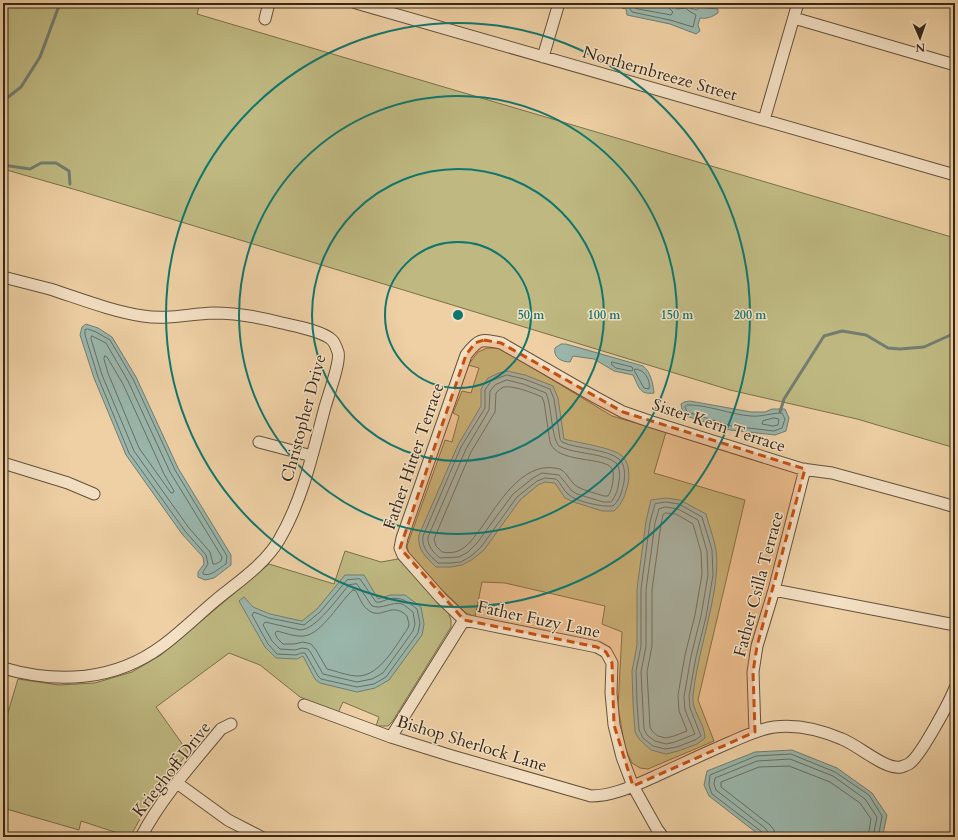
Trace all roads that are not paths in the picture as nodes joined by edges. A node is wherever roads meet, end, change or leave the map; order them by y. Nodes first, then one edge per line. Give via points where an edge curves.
1 (269, 3) edge
2 (356, 3) edge
3 (559, 3) edge
4 (798, 3) edge
5 (794, 18) junction
6 (264, 19) dead end
7 (543, 57) junction
8 (955, 65) edge
9 (764, 120) junction
10 (955, 175) edge
11 (3, 277) edge
12 (486, 340) joint
13 (259, 442) dead end
14 (312, 456) junction
15 (3, 463) edge
16 (805, 469) junction
17 (94, 494) dead end
18 (955, 507) edge
19 (774, 590) junction
20 (464, 620) junction
21 (955, 625) edge
22 (3, 668) edge
23 (955, 688) edge
24 (304, 705) dead end
25 (231, 724) dead end
26 (756, 732) junction
27 (391, 737) junction
28 (177, 783) junction
29 (633, 786) junction
30 (140, 837) edge
31 (262, 837) edge
32 (663, 837) edge

1 - 6 street
2 - 7 street, Northernbreeze Street
3 - 7 street
4 - 5 street
5 - 8 street
5 - 9 street
7 - 9 street, Northernbreeze Street
9 - 10 street, Northernbreeze Street
11 - 14 street, Christopher Drive via 145,317 234,313 322,334 332,341 339,353
12 - 16 street, Sister Kern Terrace via 501,342 623,412
12 - 20 street, Father Hitter Terrace via 475,343 466,355 400,548 403,555
13 - 14 street
14 - 22 street, Christopher Drive via 298,504 278,543 257,567 161,647 125,667 75,678 22,674
15 - 17 street via 68,483
16 - 18 street, Sister Kern Terrace via 832,473
16 - 19 street, Father Csilla Terrace
19 - 21 street
19 - 26 street, Father Csilla Terrace via 756,646 753,681
20 - 27 street
20 - 29 street, Father Fuzy Lane via 597,647 606,652 612,663 614,725
23 - 26 street, Bishop Sherlock Lane via 918,753 909,764 901,767 891,767 843,739 814,729 774,727
24 - 27 street, Bishop Sherlock Lane
25 - 28 street, Krieghoff Drive via 221,729
26 - 29 street, Bishop Sherlock Lane
27 - 29 street, Bishop Sherlock Lane via 591,796 618,792
28 - 30 street, Krieghoff Drive
28 - 31 street via 228,820
29 - 32 street

